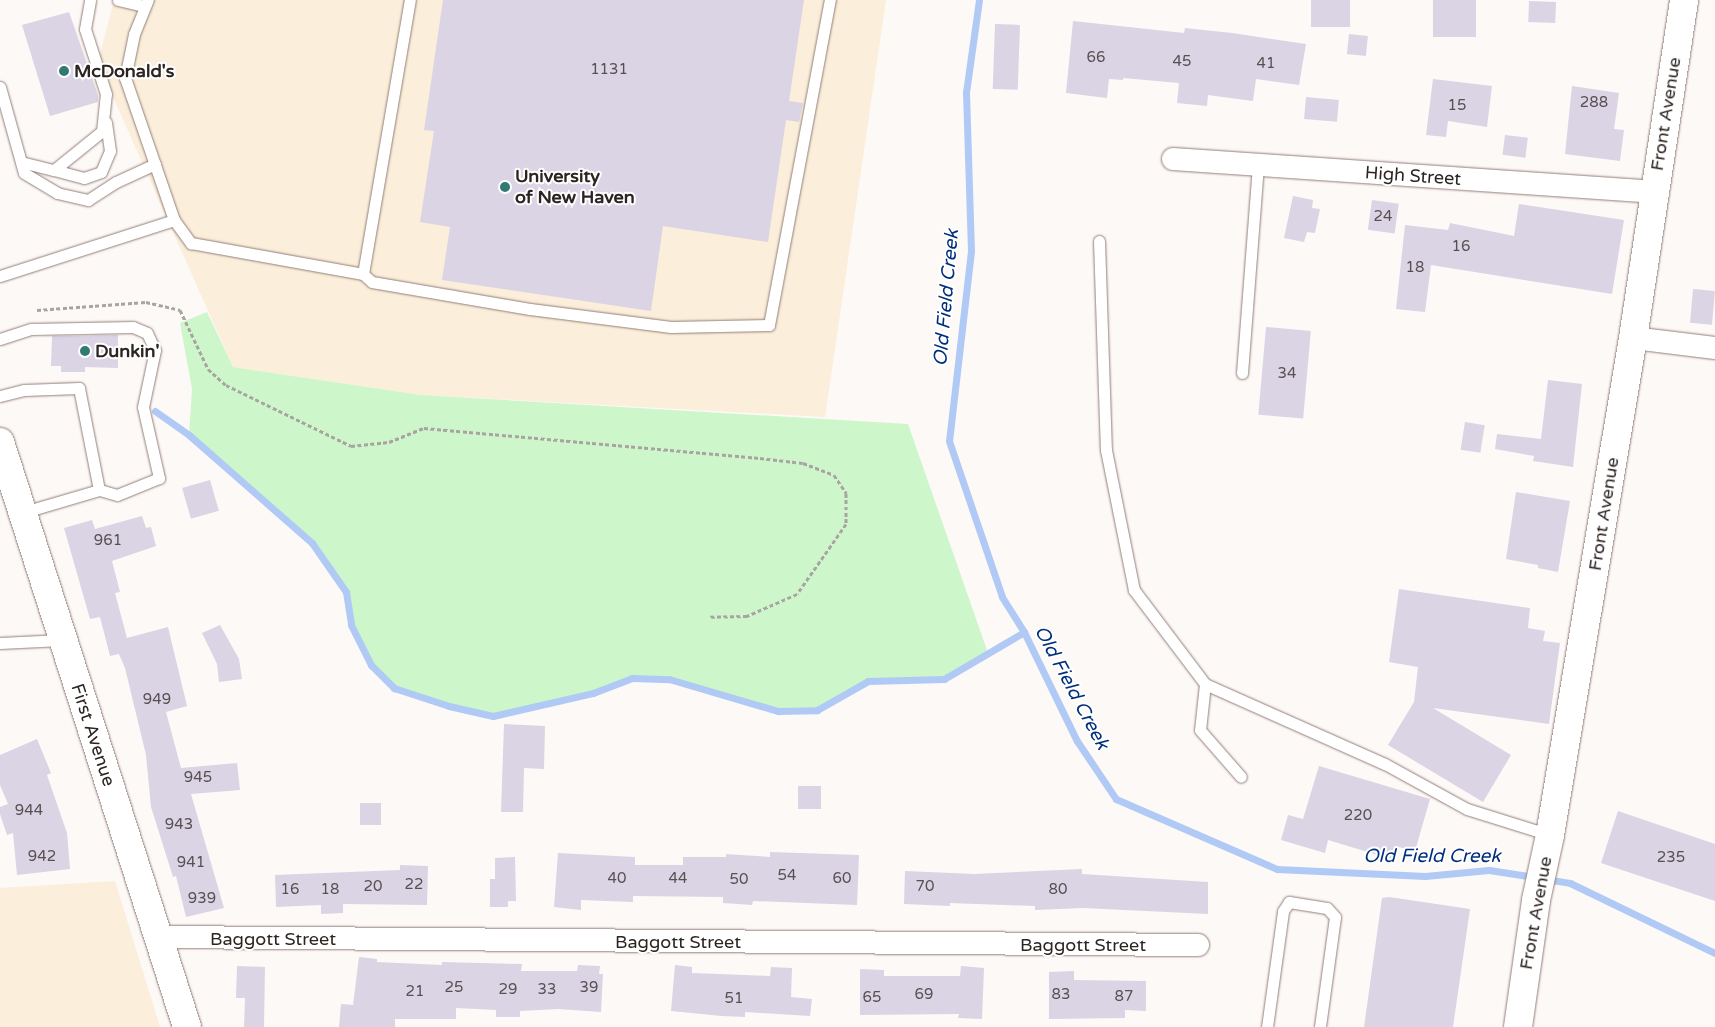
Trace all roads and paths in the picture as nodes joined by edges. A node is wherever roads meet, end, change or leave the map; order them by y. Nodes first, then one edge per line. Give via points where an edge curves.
1 (90, 0) edge
2 (118, 0) edge
3 (410, 0) edge
4 (830, 0) edge
5 (1684, 0) edge
6 (146, 3) edge
7 (0, 87) edge
8 (105, 113) junction
9 (1173, 159) dead end
10 (21, 162) junction
11 (155, 164) junction
12 (1258, 165) junction
13 (54, 170) junction
14 (1653, 192) junction
15 (174, 220) junction
16 (1099, 241) dead end
17 (363, 274) junction
18 (0, 276) edge
19 (30, 311) dead end
20 (1633, 338) junction
21 (0, 339) edge
22 (1715, 348) edge
23 (1242, 373) dead end
24 (0, 396) edge
25 (0, 442) edge
26 (99, 490) junction
27 (21, 513) junction
28 (708, 617) dead end
29 (62, 640) junction
30 (0, 643) edge
31 (1205, 684) junction
32 (1241, 777) dead end
33 (1550, 835) junction
34 (158, 937) junction
35 (1198, 945) dead end
36 (187, 1027) edge
37 (1267, 1027) edge
38 (1320, 1027) edge
39 (1518, 1027) edge

1 - 8 lane via 85,29 106,94
2 - 6 lane
3 - 17 lane
4 - 17 lane via 769,325 671,328 382,284 372,282
5 - 14 street, Front Avenue
6 - 11 lane via 134,34 125,78
7 - 10 lane
8 - 13 lane via 102,131
8 - 13 lane via 110,152 100,172 84,178
9 - 12 street, High Street
10 - 11 lane via 24,173 57,193 88,200 116,182
10 - 13 lane
11 - 15 lane
12 - 14 street, High Street
12 - 23 lane
14 - 20 street, Front Avenue
15 - 17 lane via 191,243
15 - 18 lane
16 - 31 lane via 1106,450 1134,590
19 - 28 path via 74,305 146,302 180,310 208,369 226,385 351,446 389,442 424,428 760,458 802,464 834,475 846,493 846,524 797,594 747,616
20 - 22 street
20 - 33 street, Front Avenue
21 - 26 lane via 31,329 127,327 143,330 152,338 155,362 143,406 159,478 117,495
24 - 26 lane via 24,390 79,388
25 - 27 street, First Avenue
26 - 27 lane
27 - 29 street, First Avenue
29 - 30 lane
29 - 34 street, First Avenue
31 - 32 lane via 1200,730
31 - 33 lane via 1385,764 1467,809
33 - 39 street, Front Avenue via 1536,900
34 - 35 street, Baggott Street
34 - 36 street, First Avenue
37 - 38 lane via 1283,911 1289,902 1327,908 1335,917

